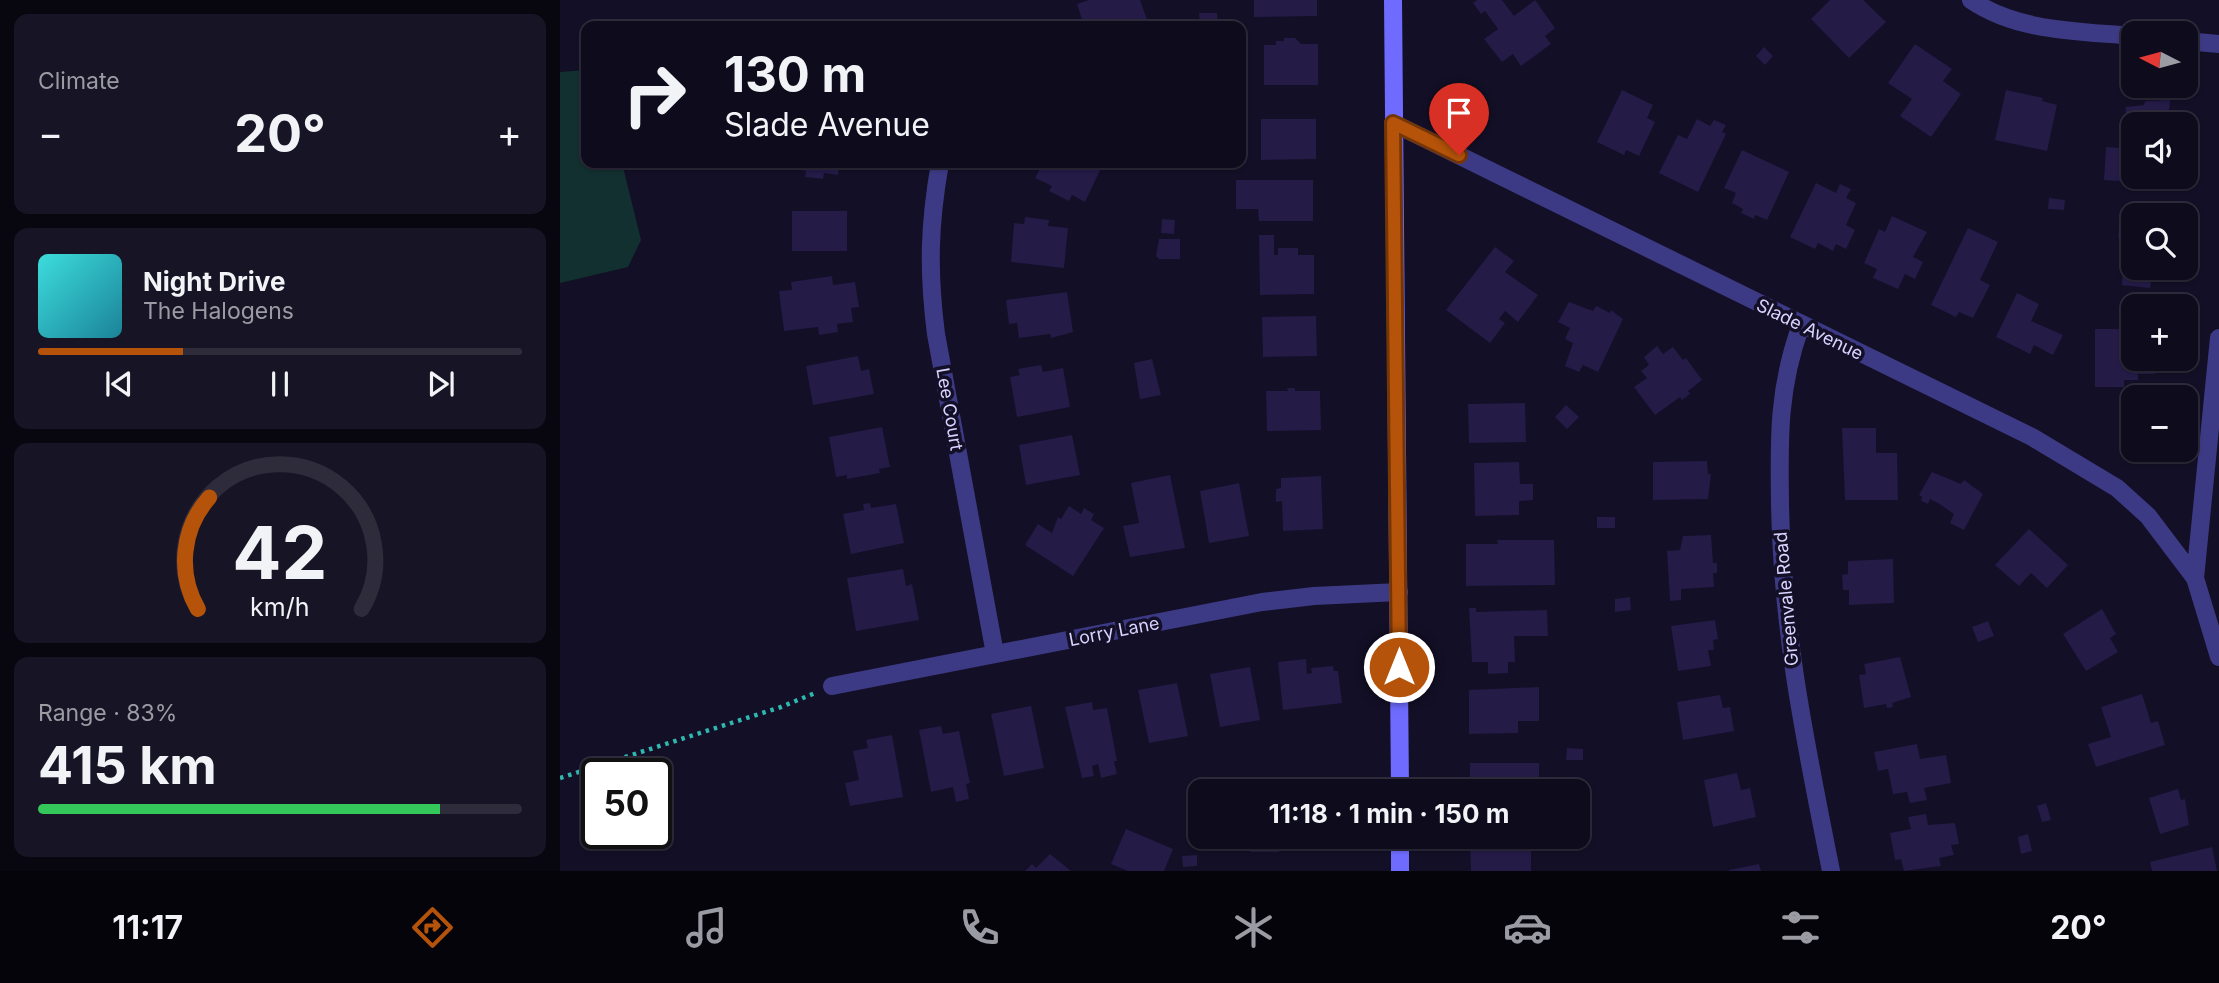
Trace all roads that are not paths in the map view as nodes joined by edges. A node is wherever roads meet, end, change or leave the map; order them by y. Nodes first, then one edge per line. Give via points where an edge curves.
1 (1393, 0) edge
2 (1971, 0) edge
3 (2121, 35) edge
4 (2198, 42) edge
5 (2219, 44) edge
6 (1393, 123) junction
7 (939, 168) edge
8 (1801, 325) junction
9 (2219, 338) edge
10 (2195, 578) junction
11 (1399, 592) junction
12 (995, 654) junction
13 (2219, 657) edge
14 (832, 686) road end
15 (1400, 779) edge
16 (1400, 849) edge
17 (1400, 871) edge
18 (1831, 871) edge

1 - 6 main road
2 - 3 street via 2018,22
4 - 5 street
6 - 8 street, Slade Avenue
6 - 11 main road
7 - 12 street, Lee Court via 929,239 930,287
8 - 10 street, Slade Avenue via 2032,437 2117,488 2148,516
8 - 18 street, Greenvale Road via 1782,389 1779,427 1785,617 1794,689
9 - 10 street
10 - 13 street
11 - 12 street, Lorry Lane via 1262,602
11 - 15 main road
12 - 14 street, Lorry Lane
16 - 17 main road

